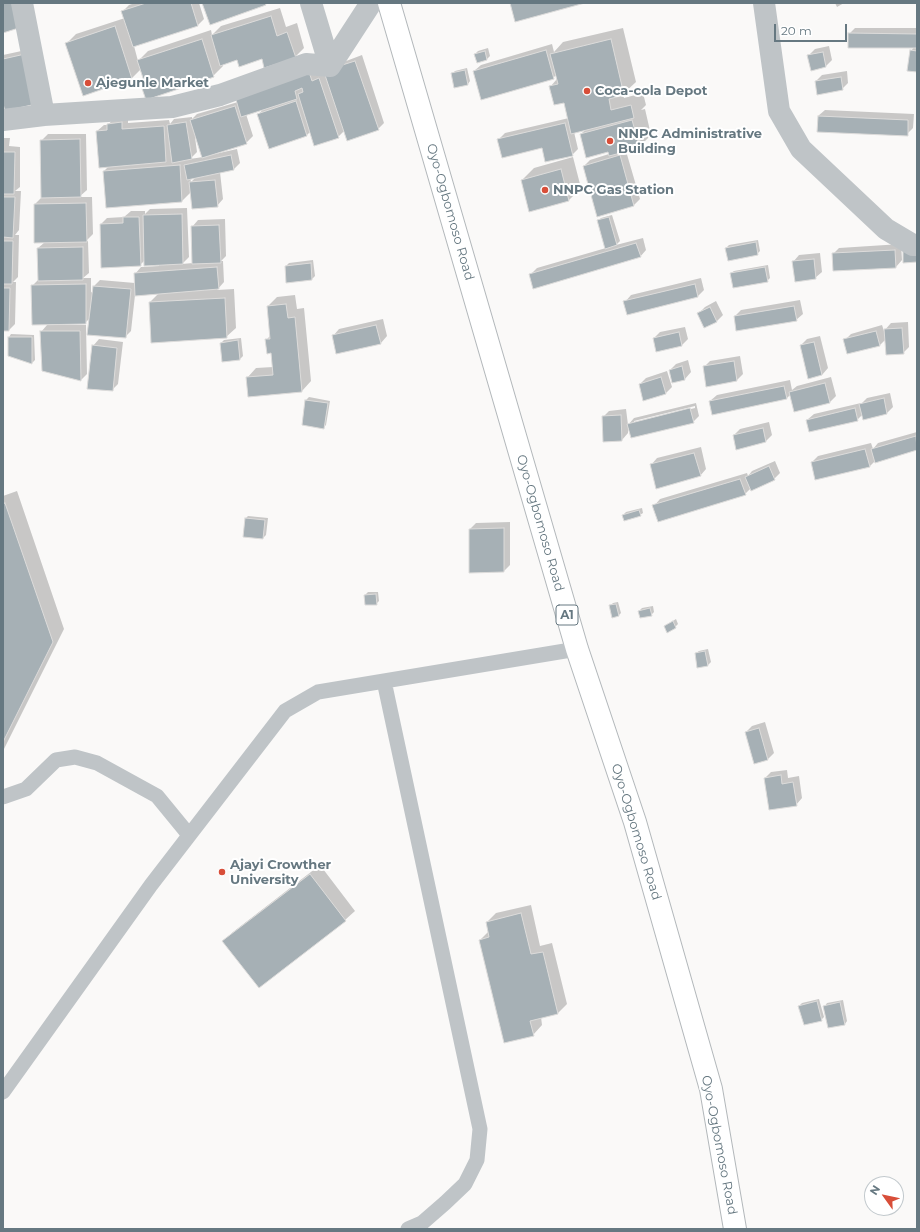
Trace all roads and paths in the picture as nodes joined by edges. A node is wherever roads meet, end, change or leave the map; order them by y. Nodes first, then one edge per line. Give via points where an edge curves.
1 (22, 3) edge
2 (311, 3) edge
3 (371, 3) edge
4 (389, 3) edge
5 (764, 3) edge
6 (330, 66) junction
7 (44, 115) junction
8 (3, 120) edge
9 (917, 245) edge
10 (577, 649) junction
11 (384, 681) junction
12 (3, 797) edge
13 (190, 835) junction
14 (3, 1092) edge
15 (408, 1229) edge
16 (735, 1229) edge

1 - 7 street
2 - 6 street
3 - 6 street
4 - 10 highway, Oyo-Ogbomoso Road / A1
5 - 9 street via 779,111 801,149 886,228
6 - 7 street via 306,64 220,95 172,107
7 - 8 street
10 - 11 lane
10 - 16 highway, Oyo-Ogbomoso Road / A1 via 635,822 710,1089
11 - 13 lane via 318,692 285,711
11 - 15 lane via 480,1129 477,1160 465,1184 422,1223
12 - 13 lane via 26,789 56,760 75,757 97,763 157,796
13 - 14 lane via 151,885

